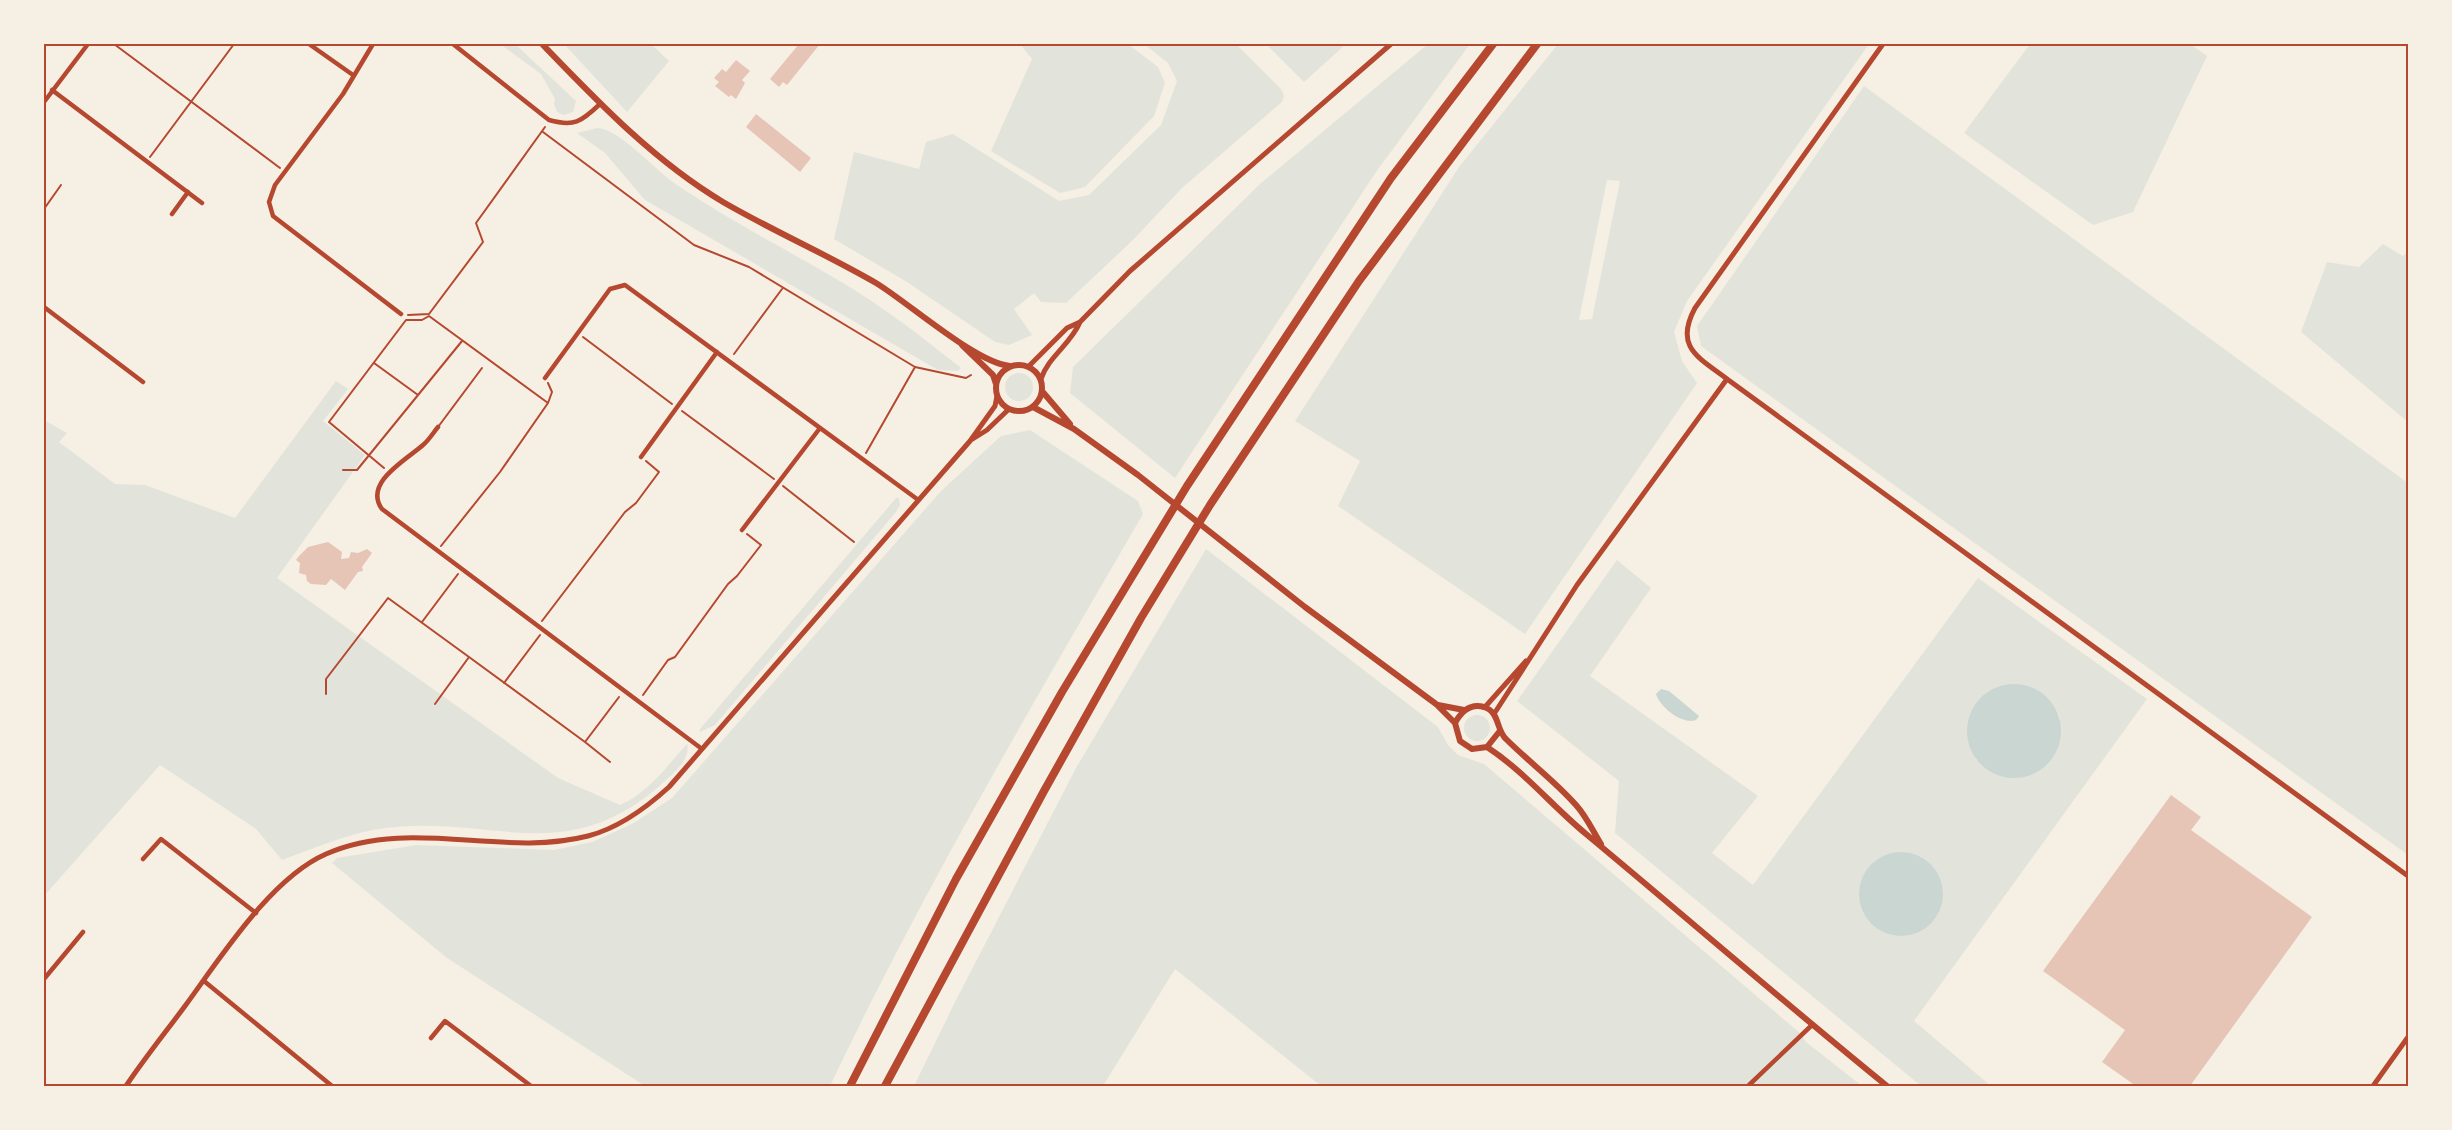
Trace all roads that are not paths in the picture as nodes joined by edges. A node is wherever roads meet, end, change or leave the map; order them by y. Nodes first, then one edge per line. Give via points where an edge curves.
1 (88, 44) edge
2 (309, 44) edge
3 (373, 44) edge
4 (453, 44) edge
5 (542, 44) edge
6 (1390, 44) edge
7 (1493, 44) edge
8 (1537, 44) edge
9 (1883, 44) edge
10 (353, 75) junction
11 (52, 90) junction
12 (44, 102) edge
13 (600, 104) junction
14 (188, 192) junction
15 (202, 203) dead end
16 (172, 214) dead end
17 (44, 307) edge
18 (401, 314) road end
19 (1080, 322) junction
20 (957, 340) junction
21 (717, 352) junction
22 (1010, 366) junction
23 (1029, 366) junction
24 (482, 368) dead end
25 (544, 378) road end
26 (1041, 379) junction
27 (1727, 380) junction
28 (143, 382) dead end
29 (996, 384) junction
30 (1042, 391) junction
31 (997, 396) junction
32 (1033, 406) junction
33 (1009, 409) junction
34 (438, 427) joint
35 (820, 428) junction
36 (1074, 429) junction
37 (970, 441) junction
38 (641, 457) road end
39 (917, 499) junction
40 (742, 530) road end
41 (1530, 657) junction
42 (1436, 704) junction
43 (1485, 707) junction
44 (1464, 710) junction
45 (1494, 714) junction
46 (1455, 723) junction
47 (1499, 732) junction
48 (1487, 747) junction
49 (702, 749) junction
50 (1607, 852) junction
51 (143, 859) dead end
52 (2409, 876) edge
53 (256, 913) junction
54 (83, 932) dead end
55 (44, 979) edge
56 (204, 981) junction
57 (1812, 1025) junction
58 (2409, 1037) edge
59 (431, 1038) dead end
60 (528, 1085) edge
61 (126, 1086) edge
62 (332, 1086) edge
63 (850, 1086) edge
64 (885, 1086) edge
65 (1748, 1086) edge
66 (1887, 1086) edge
67 (2373, 1086) edge

1 - 11 street
2 - 10 street
3 - 10 street
4 - 13 street via 549,120 566,125 578,122
5 - 13 main road
6 - 19 street via 1130,271
7 - 63 highway via 1391,178 1187,486 1062,692 956,879
8 - 64 highway via 1359,281 1210,505 1141,618 1003,864
9 - 27 street via 1689,319 1685,332 1688,346
10 - 18 street via 271,192 269,202 273,216
11 - 12 street
11 - 14 street
13 - 20 main road via 675,169 722,201 876,284
14 - 15 street
14 - 16 street
17 - 28 street
19 - 23 street via 1067,328
19 - 26 street via 1074,335 1044,368
20 - 22 main road via 1000,365
20 - 29 main road via 993,375
21 - 25 street via 625,285 610,289
21 - 35 street
21 - 38 street
22 - 23 main road
22 - 29 main road
23 - 26 main road
24 - 34 lane
26 - 30 main road
27 - 41 street via 1577,585
27 - 52 street
29 - 31 main road
30 - 32 main road
30 - 36 main road
31 - 33 main road
31 - 37 street via 995,406
32 - 33 main road via 1021,411
32 - 36 main road
33 - 37 street
34 - 49 street via 389,473 377,492 378,504 542,632
35 - 39 street
35 - 40 street
36 - 42 main road
37 - 39 street
39 - 49 street
41 - 43 street
41 - 45 street
42 - 44 main road
42 - 46 main road
43 - 44 main road
43 - 45 main road
44 - 46 main road
45 - 47 main road
46 - 48 main road via 1457,735 1466,746
47 - 48 main road
47 - 50 main road via 1579,808
48 - 50 main road via 1543,791
49 - 53 street via 653,802 589,836 554,842 412,837 359,843 310,862 274,891
50 - 57 main road
51 - 53 street via 161,839
53 - 56 street
54 - 55 street
56 - 61 street
56 - 62 street
57 - 65 street
57 - 66 main road
58 - 67 street
59 - 60 street via 445,1021

